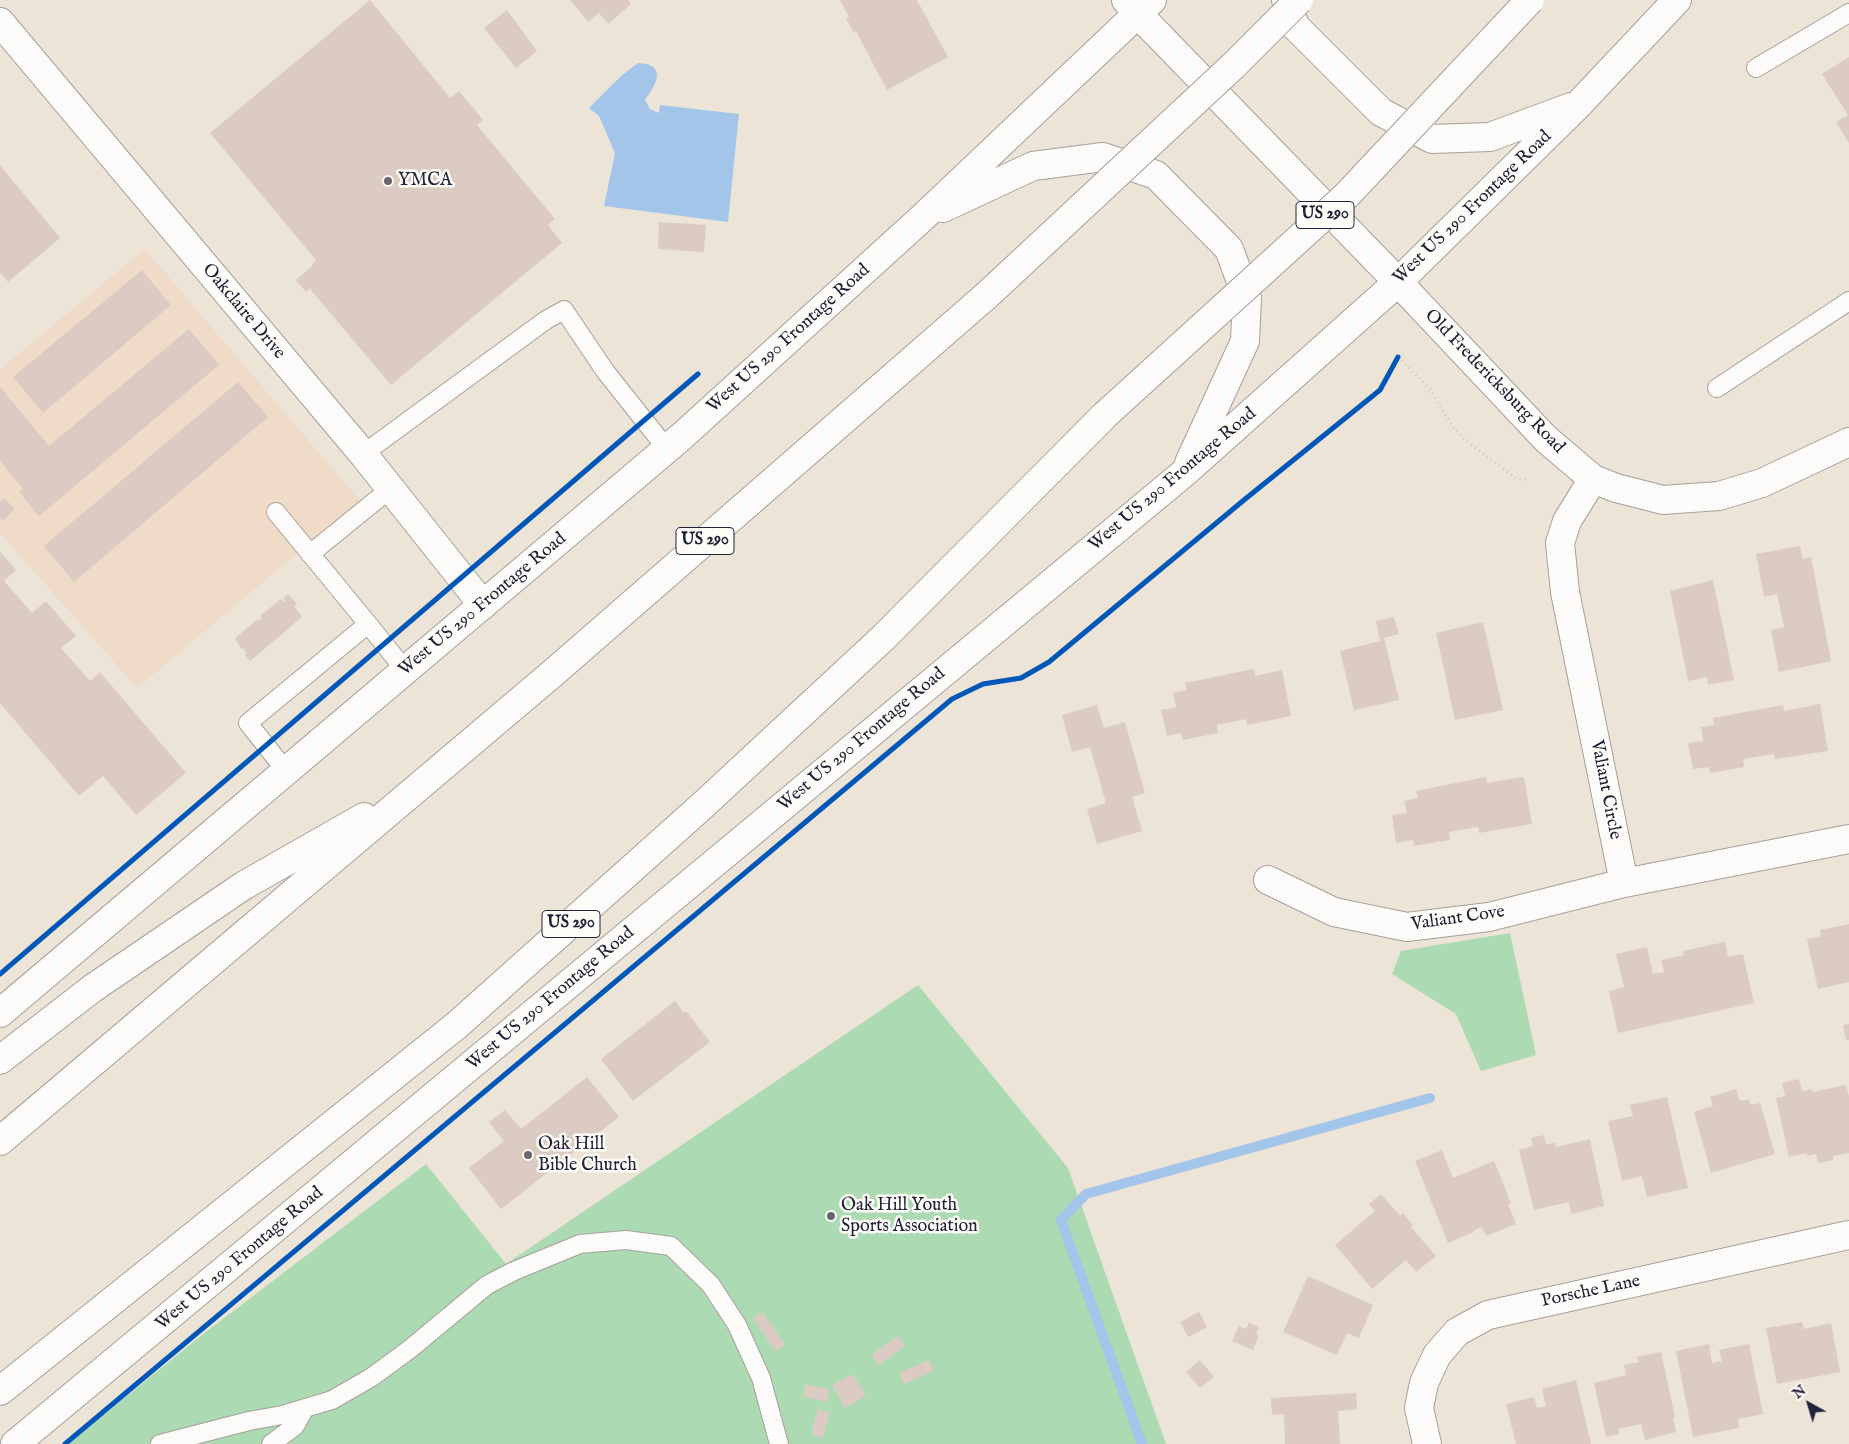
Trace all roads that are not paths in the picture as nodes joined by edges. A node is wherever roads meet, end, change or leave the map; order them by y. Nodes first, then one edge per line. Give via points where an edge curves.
1 (1286, 0) edge
2 (1299, 0) edge
3 (1530, 0) edge
4 (1676, 0) edge
5 (1139, 5) edge
6 (1849, 13) edge
7 (0, 22) edge
8 (1756, 68) dead end
9 (1579, 104) junction
10 (922, 218) junction
11 (1398, 282) junction
12 (1849, 302) edge
13 (1717, 388) dead end
14 (1849, 442) edge
15 (667, 449) junction
16 (363, 454) junction
17 (1184, 473) junction
18 (1594, 479) junction
19 (390, 489) junction
20 (276, 512) dead end
21 (310, 554) junction
22 (483, 605) junction
23 (368, 624) junction
24 (405, 670) junction
25 (286, 771) junction
26 (421, 784) junction
27 (1849, 839) edge
28 (1268, 880) dead end
29 (1624, 883) junction
30 (0, 1013) edge
31 (0, 1060) edge
32 (0, 1141) edge
33 (1849, 1235) edge
34 (0, 1391) edge
35 (305, 1408) junction
36 (15, 1444) edge
37 (160, 1444) edge
38 (271, 1444) edge
39 (779, 1444) edge
40 (1428, 1444) edge

1 - 9 main road via 1295,26 1381,112 1432,139 1490,137
2 - 26 main road, US 290, bridge via 1233,66 986,296
3 - 34 main road, US 290, bridge via 1347,195 1105,415 876,644 702,806 457,1026
4 - 9 main road, West US 290 Frontage Road
5 - 10 main road, West US 290 Frontage Road
5 - 11 main road, Old Fredericksburg Road
6 - 8 lane
7 - 16 main road, Oakclaire Drive
9 - 11 main road, West US 290 Frontage Road
10 - 15 main road, West US 290 Frontage Road
10 - 17 main road via 1033,166 1103,156 1156,175 1229,249 1247,298 1245,341
11 - 17 main road, West US 290 Frontage Road
11 - 18 main road, Old Fredericksburg Road via 1546,440
12 - 13 lane
14 - 18 main road, Old Fredericksburg Road via 1762,483 1720,496 1664,500
15 - 16 lane via 605,371 564,310
15 - 22 main road, West US 290 Frontage Road
16 - 19 main road, Oakclaire Drive
17 - 36 main road, West US 290 Frontage Road
18 - 29 main road, Valiant Circle via 1567,521 1560,543 1565,592
19 - 21 lane
19 - 22 main road, Oakclaire Drive
20 - 21 lane
21 - 23 lane
22 - 24 main road, West US 290 Frontage Road
23 - 24 lane
23 - 25 lane via 248,723
24 - 25 main road, West US 290 Frontage Road
25 - 30 main road, West US 290 Frontage Road
26 - 31 main road via 243,886 94,988
26 - 32 main road, US 290
27 - 29 main road
28 - 29 main road, Valiant Cove via 1334,912 1406,927 1489,917
33 - 40 main road, Porsche Lane via 1488,1315 1457,1332 1437,1355 1424,1383 1419,1408
35 - 37 lane
35 - 38 lane via 295,1426
35 - 39 lane via 332,1400 372,1377 486,1285 580,1244 626,1240 671,1246 711,1284 737,1324 761,1378

